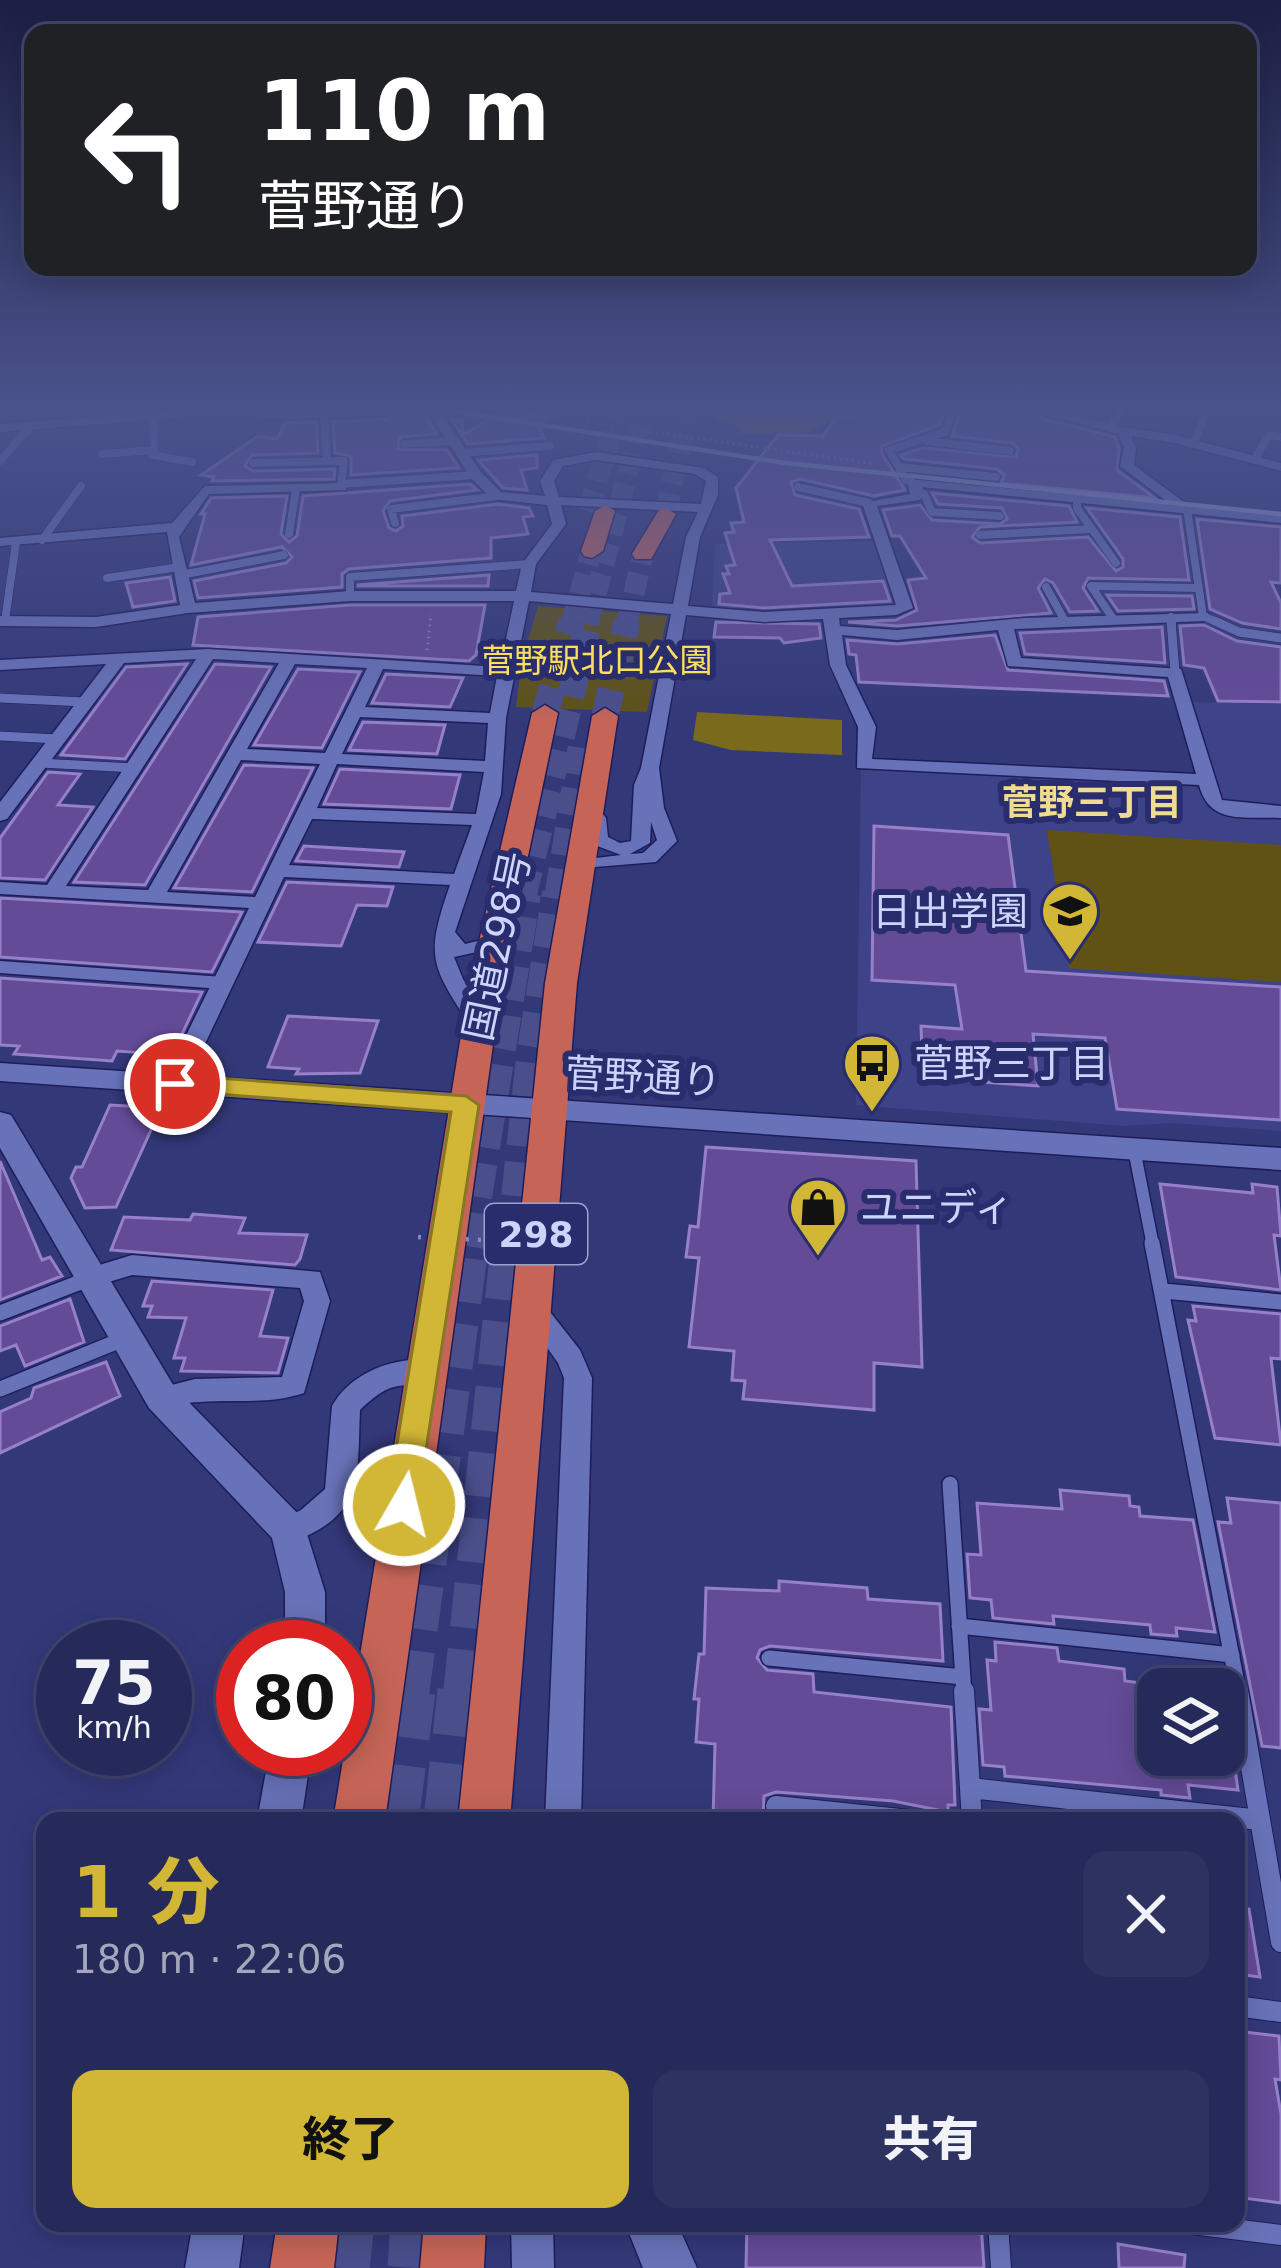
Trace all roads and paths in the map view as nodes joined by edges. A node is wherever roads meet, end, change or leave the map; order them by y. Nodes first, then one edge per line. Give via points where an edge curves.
1 (59, 517) edge
2 (184, 517) edge
3 (292, 517) edge
4 (393, 517) edge
5 (557, 517) tunnel mouth
6 (595, 517) tunnel mouth
7 (657, 517) tunnel mouth
8 (702, 517) edge
9 (874, 517) edge
10 (1083, 517) edge
11 (1188, 517) edge
12 (395, 523) dead end
13 (176, 527) junction
14 (1092, 529) junction
15 (289, 534) dead end
16 (980, 536) dead end
17 (42, 540) junction
18 (8, 542) edge
19 (592, 551) tunnel mouth
20 (643, 554) tunnel mouth
21 (284, 555) dead end
22 (1116, 563) dead end
23 (529, 564) junction
24 (180, 571) junction
25 (107, 578) dead end
26 (1046, 587) dead end
27 (1199, 588) junction
28 (350, 596) junction
29 (437, 596) junction
30 (522, 596) junction
31 (188, 608) junction
32 (683, 612) junction
33 (1203, 616) junction
34 (1171, 617) junction
35 (1114, 620) junction
36 (3, 621) edge
37 (1065, 621) junction
38 (832, 622) junction
39 (1005, 626) junction
40 (1281, 638) edge
41 (208, 654) junction
42 (118, 659) junction
43 (290, 659) junction
44 (0, 664) edge
45 (377, 664) junction
46 (427, 668) junction
47 (508, 672) junction
48 (1175, 672) junction
49 (0, 698) edge
50 (86, 702) junction
51 (354, 712) junction
52 (545, 713) tunnel mouth
53 (605, 716) tunnel mouth
54 (497, 718) junction
55 (0, 736) edge
56 (58, 739) junction
57 (236, 754) junction
58 (332, 760) junction
59 (40, 763) junction
60 (134, 767) junction
61 (495, 767) junction
62 (650, 768) junction
63 (1206, 780) junction
64 (0, 783) edge
65 (24, 784) junction
66 (588, 810) junction
67 (1281, 812) edge
68 (308, 813) junction
69 (0, 815) edge
70 (484, 820) junction
71 (578, 865) junction
72 (281, 871) junction
73 (464, 880) junction
74 (0, 888) edge
75 (53, 891) junction
76 (154, 897) junction
77 (261, 903) junction
78 (444, 932) junction
79 (494, 943) junction
80 (0, 968) edge
81 (223, 983) junction
82 (479, 1022) junction
83 (0, 1072) edge
84 (175, 1084) junction
85 (466, 1105) junction
86 (548, 1111) junction
87 (0, 1122) edge
88 (1134, 1148) junction
89 (1281, 1159) edge
90 (418, 1237) dead end
91 (568, 1244) dead end
92 (92, 1277) junction
93 (1164, 1291) junction
94 (1281, 1302) edge
95 (529, 1303) junction
96 (0, 1313) edge
97 (128, 1337) junction
98 (424, 1370) junction
99 (0, 1389) edge
100 (162, 1398) junction
101 (950, 1484) dead end
102 (289, 1530) junction
103 (304, 1620) edge
104 (959, 1626) junction
105 (1232, 1655) junction
106 (769, 1658) dead end
107 (963, 1677) junction
108 (286, 1776) edge
109 (970, 1788) junction
110 (776, 1807) dead end
111 (280, 1812) edge
112 (360, 1812) edge
113 (485, 1812) edge
114 (562, 1812) edge
115 (827, 1812) edge
116 (971, 1812) edge
117 (1188, 1812) edge
118 (1245, 1818) edge
119 (1260, 1820) junction
120 (1281, 1942) edge
121 (1245, 2007) edge
122 (1281, 2012) edge
123 (1245, 2231) edge
124 (218, 2232) edge
125 (307, 2232) edge
126 (454, 2232) edge
127 (532, 2232) edge
128 (654, 2232) edge
129 (998, 2232) edge
130 (1281, 2235) edge
131 (212, 2268) edge
132 (302, 2268) edge
133 (452, 2268) edge
134 (533, 2268) edge
135 (670, 2268) edge
136 (1000, 2268) edge

1 - 17 lane
2 - 13 street
3 - 15 lane
4 - 12 lane
5 - 23 street
6 - 19 highway
7 - 20 highway
8 - 32 street
9 - 38 street via 905,608 839,610
10 - 14 lane
11 - 27 lane
13 - 17 street
13 - 24 street
14 - 16 lane
14 - 22 lane
17 - 18 street
18 - 36 lane
21 - 24 lane
23 - 28 lane via 350,577
23 - 30 street
24 - 25 lane
24 - 31 street
26 - 37 lane
27 - 33 lane
27 - 35 lane via 1091,586
28 - 29 street
28 - 31 street
29 - 30 street
29 - 46 path
30 - 32 street
30 - 47 street
31 - 36 street via 96,622
32 - 38 street
32 - 62 street
33 - 34 street
33 - 40 lane
34 - 35 street
34 - 48 lane
35 - 37 street
37 - 39 street
38 - 39 street via 897,635
38 - 63 street via 838,665 865,720 862,764
39 - 48 street via 1014,662
41 - 42 street
41 - 43 street
41 - 60 street
42 - 44 street
42 - 50 street
43 - 45 street
43 - 57 street
45 - 46 street
45 - 51 street
46 - 47 street
47 - 54 street
48 - 63 street
49 - 50 lane
50 - 56 street
51 - 54 street
51 - 58 street
52 - 79 highway, 国道298号 / 298
53 - 66 highway, 国道298号 / 298
54 - 61 street
55 - 56 lane
56 - 59 street
57 - 58 street
57 - 76 street
58 - 61 street
58 - 68 street
59 - 60 lane
59 - 65 street
60 - 75 street
61 - 70 street
62 - 66 street via 640,842 632,848 598,840 597,818
62 - 71 street via 667,841 659,853
63 - 67 street via 1216,807
64 - 65 street
65 - 69 street
66 - 71 highway, 国道298号 / 298
68 - 70 street
68 - 72 street
70 - 73 street
71 - 86 highway, 国道298号 / 298
72 - 73 street
72 - 77 street
73 - 78 street
74 - 75 street
75 - 76 street
76 - 77 street
77 - 81 street
78 - 79 street via 460,952
78 - 82 street via 443,959
79 - 82 highway, 国道298号 / 298
80 - 81 lane
81 - 84 street
82 - 85 highway, 国道298号 / 298
83 - 84 street, 菅野通り
84 - 85 street, 菅野通り
85 - 86 street, 菅野通り
85 - 98 highway, 国道298号 / 298
86 - 88 street, 菅野通り
86 - 95 highway, 国道298号 / 298
87 - 92 street
88 - 89 street, 菅野通り
88 - 93 lane
90 - 91 path, bridge
92 - 96 lane
92 - 97 street
92 - 100 street via 132,1265 311,1280 317,1301 294,1385 275,1393 196,1388
93 - 94 lane
93 - 105 lane
95 - 113 highway, 国道298号 / 298
95 - 114 street via 578,1378
97 - 99 lane
97 - 100 street
98 - 102 street via 394,1370 346,1406 343,1492 320,1519
98 - 112 highway, 国道298号 / 298
100 - 102 street
101 - 104 lane
102 - 103 street
104 - 105 lane
104 - 107 lane
105 - 119 lane
106 - 107 lane
107 - 109 lane
108 - 111 street
109 - 116 lane
109 - 117 lane
110 - 115 lane
118 - 119 lane
119 - 120 lane
121 - 122 lane
123 - 130 lane
124 - 131 street
125 - 132 highway
126 - 133 highway
127 - 134 street
128 - 135 street
129 - 136 lane

